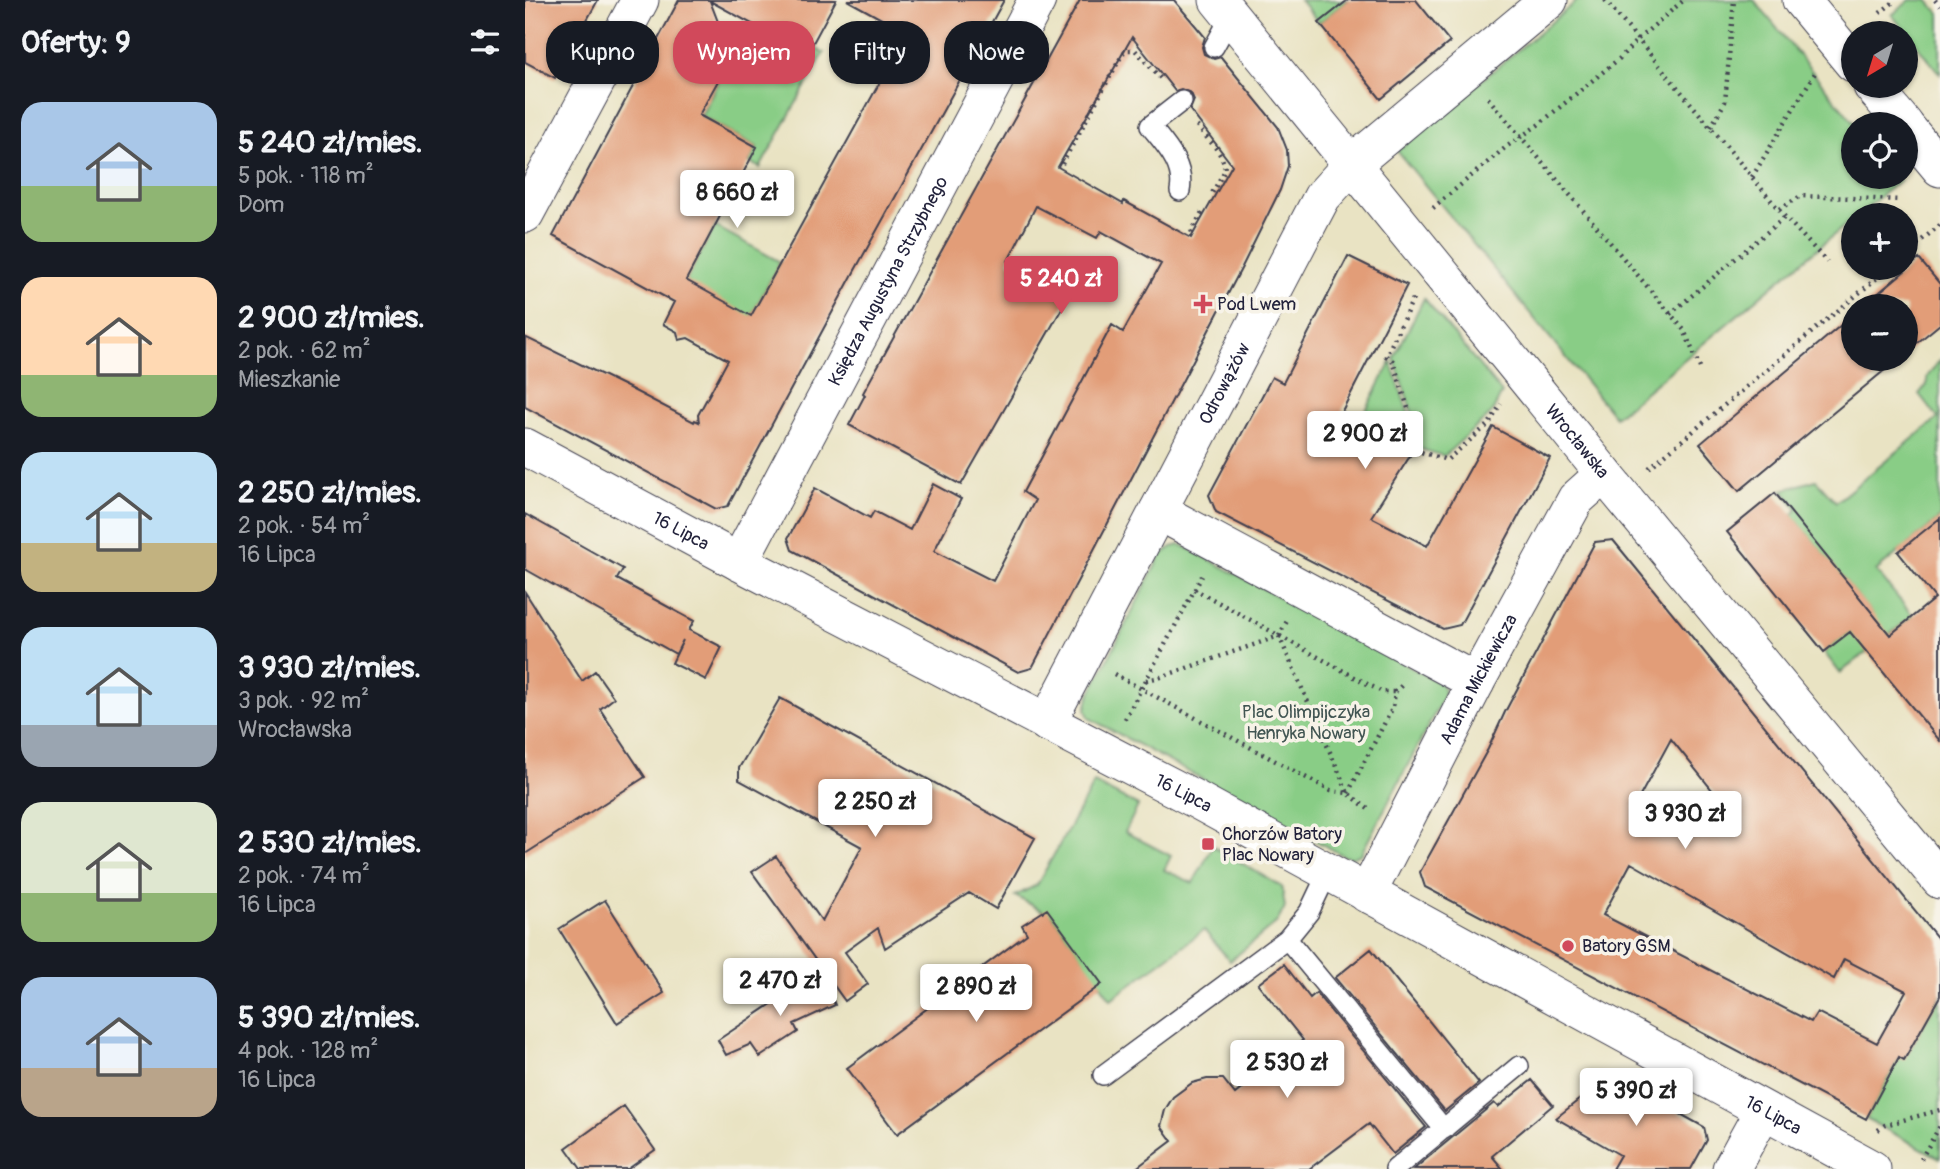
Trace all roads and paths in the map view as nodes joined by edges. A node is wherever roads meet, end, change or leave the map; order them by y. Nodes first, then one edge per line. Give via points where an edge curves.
1 (640, 0) edge
2 (1037, 0) edge
3 (1549, 0) edge
4 (1605, 0) edge
5 (1684, 0) edge
6 (1734, 0) edge
7 (1801, 0) edge
8 (1896, 0) edge
9 (1935, 0) edge
10 (1940, 6) edge
11 (1225, 8) edge
12 (1880, 13) dead end
13 (1638, 39) junction
14 (1214, 47) dead end
15 (1841, 49) edge
16 (1817, 69) dead end
17 (1485, 94) dead end
18 (1882, 98) edge
19 (1182, 101) dead end
20 (1893, 112) edge
21 (1711, 127) junction
22 (1520, 138) junction
23 (1918, 142) edge
24 (1352, 165) junction
25 (1940, 168) edge
26 (1752, 177) junction
27 (1180, 191) dead end
28 (1900, 200) dead end
29 (1433, 209) dead end
30 (1779, 209) junction
31 (525, 214) edge
32 (1784, 217) junction
33 (1940, 225) edge
34 (1918, 243) edge
35 (1827, 262) dead end
36 (1875, 280) edge
37 (1415, 296) dead end
38 (1670, 314) junction
39 (1700, 368) dead end
40 (1502, 402) dead end
41 (525, 447) edge
42 (1648, 468) dead end
43 (1604, 474) junction
44 (1158, 511) junction
45 (739, 562) junction
46 (1205, 569) dead end
47 (1194, 589) junction
48 (1279, 636) junction
49 (1109, 671) dead end
50 (1410, 677) dead end
51 (1146, 680) junction
52 (1476, 682) junction
53 (1141, 690) junction
54 (1395, 692) junction
55 (1047, 723) junction
56 (1121, 726) dead end
57 (1348, 793) junction
58 (1377, 816) dead end
59 (1328, 872) junction
60 (1940, 880) edge
61 (1367, 894) junction
62 (1287, 939) junction
63 (1519, 1066) dead end
64 (1103, 1075) dead end
65 (1940, 1110) edge
66 (1763, 1111) junction
67 (1940, 1126) edge
68 (1444, 1129) junction
69 (1872, 1151) edge
70 (1921, 1160) dead end
71 (1395, 1169) edge
72 (1731, 1169) edge

1 - 31 street
2 - 45 street, Księdza Augustyna Strzybnego
3 - 24 street, Odrowążów
4 - 13 path
5 - 13 path
6 - 21 path via 1725,102
7 - 15 street
8 - 12 path
9 - 10 path
11 - 14 lane
11 - 24 street, Wrocławska
13 - 21 path
13 - 22 path
16 - 26 path
17 - 22 path
18 - 20 street
19 - 27 lane via 1150,126 1174,156 1182,178
21 - 26 path
22 - 29 path
22 - 38 path
23 - 25 street
24 - 43 street, Wrocławska
24 - 44 street, Odrowążów via 1322,197
26 - 30 path
28 - 30 path via 1801,196
30 - 32 path
32 - 35 path
32 - 38 path
33 - 34 path
36 - 42 path
37 - 40 path via 1386,356 1393,361 1416,433 1411,449 1447,460 1489,424
38 - 39 path via 1684,330
41 - 45 street, 16 Lipca
43 - 52 street, Adama Mickiewicza via 1576,499
43 - 60 street, Wrocławska
44 - 52 street
44 - 55 street, Odrowążów
45 - 55 street, 16 Lipca
46 - 47 path
47 - 48 path
47 - 51 path
48 - 51 path
48 - 54 path via 1382,692
48 - 57 path
49 - 53 path
50 - 54 path
51 - 53 path
52 - 61 street, Adama Mickiewicza
53 - 56 path
53 - 57 path via 1331,791
54 - 57 path via 1393,707
55 - 59 street, 16 Lipca
57 - 58 path
59 - 61 street, 16 Lipca
59 - 62 lane via 1309,912
61 - 66 street, 16 Lipca
62 - 64 lane
62 - 68 lane
63 - 68 lane
65 - 69 path via 1885,1125
66 - 69 street, 16 Lipca
66 - 72 street
67 - 70 path
68 - 71 lane

